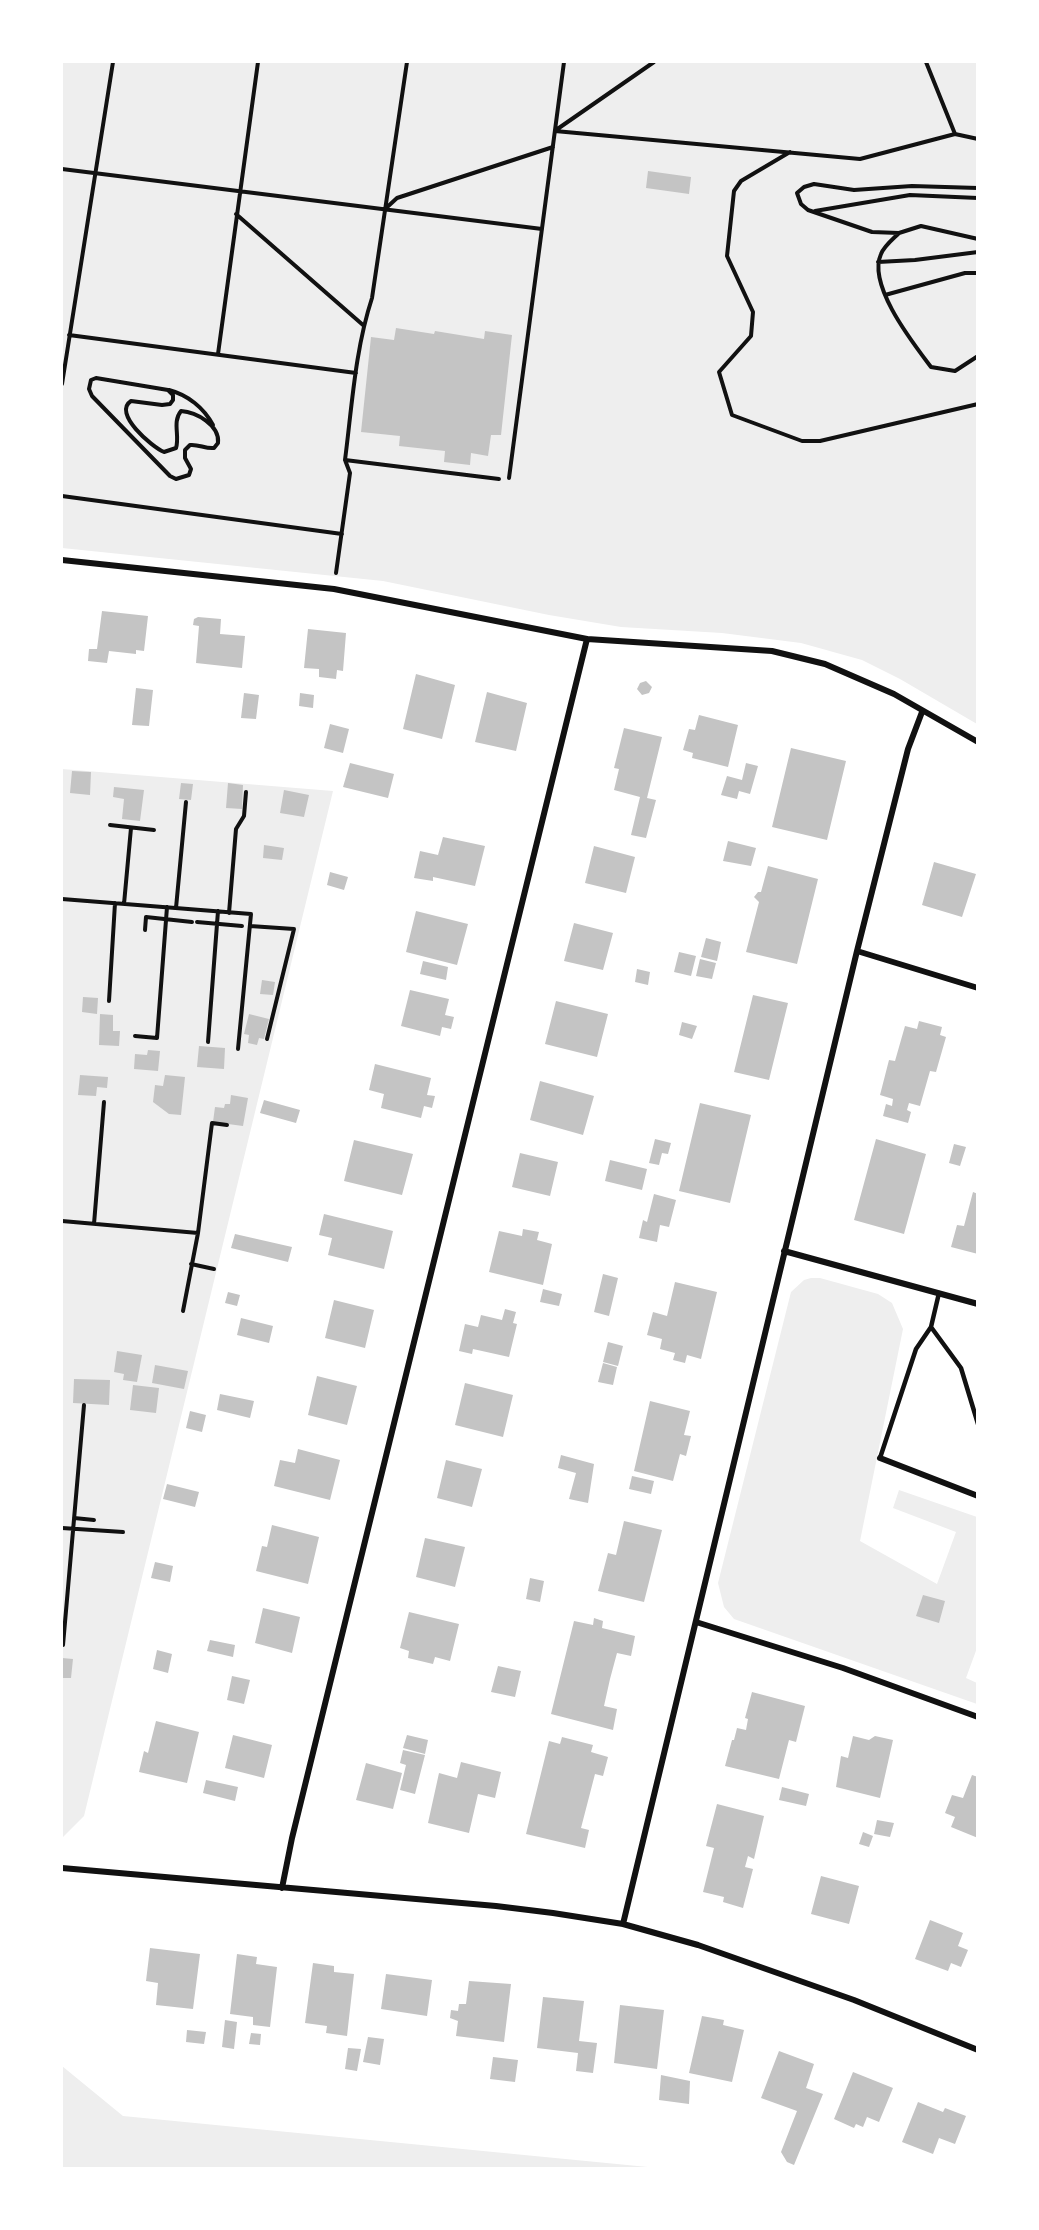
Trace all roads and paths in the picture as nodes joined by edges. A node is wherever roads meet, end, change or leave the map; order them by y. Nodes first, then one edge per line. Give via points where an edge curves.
1 (113, 62) edge
2 (258, 62) edge
3 (407, 62) edge
4 (564, 62) edge
5 (654, 62) edge
6 (926, 62) edge
7 (555, 130) junction
8 (955, 134) junction
9 (978, 139) edge
10 (553, 147) junction
11 (790, 152) junction
12 (62, 169) edge
13 (94, 173) junction
14 (978, 188) edge
15 (240, 191) junction
16 (978, 198) edge
17 (384, 210) junction
18 (814, 212) junction
19 (236, 214) junction
20 (542, 229) junction
21 (899, 233) junction
22 (978, 239) edge
23 (978, 252) edge
24 (878, 262) junction
25 (978, 273) edge
26 (885, 295) junction
27 (363, 325) junction
28 (69, 335) junction
29 (218, 354) junction
30 (978, 356) edge
31 (356, 373) junction
32 (62, 384) edge
33 (168, 390) junction
34 (978, 404) edge
35 (216, 431) junction
36 (345, 460) junction
37 (509, 478) dead end
38 (499, 479) dead end
39 (62, 495) edge
40 (342, 534) junction
41 (62, 560) edge
42 (334, 589) junction
43 (587, 639) junction
44 (922, 712) junction
45 (978, 742) edge
46 (246, 792) dead end
47 (186, 802) dead end
48 (110, 825) dead end
49 (131, 828) junction
50 (154, 830) dead end
51 (62, 899) edge
52 (116, 903) junction
53 (124, 904) junction
54 (167, 908) junction
55 (176, 908) junction
56 (218, 912) junction
57 (229, 913) junction
58 (166, 919) junction
59 (217, 924) junction
60 (242, 926) dead end
61 (250, 926) junction
62 (146, 930) dead end
63 (857, 951) junction
64 (978, 988) edge
65 (109, 1001) dead end
66 (135, 1036) dead end
67 (267, 1039) dead end
68 (208, 1042) dead end
69 (238, 1049) dead end
70 (104, 1102) dead end
71 (227, 1125) dead end
72 (62, 1221) edge
73 (94, 1224) junction
74 (198, 1233) junction
75 (784, 1251) junction
76 (191, 1264) junction
77 (214, 1269) dead end
78 (939, 1293) junction
79 (978, 1304) edge
80 (183, 1311) dead end
81 (931, 1327) junction
82 (84, 1405) dead end
83 (978, 1424) edge
84 (880, 1458) joint
85 (978, 1496) edge
86 (74, 1518) junction
87 (94, 1520) dead end
88 (62, 1528) edge
89 (73, 1529) junction
90 (123, 1532) dead end
91 (696, 1622) junction
92 (63, 1645) edge
93 (978, 1717) edge
94 (62, 1868) edge
95 (282, 1888) junction
96 (623, 1924) junction
97 (978, 2050) edge

1 - 13 path
2 - 15 path
3 - 17 path
4 - 7 path
5 - 7 path
6 - 8 path
7 - 10 path
7 - 11 path
8 - 9 path
8 - 11 path via 860,159
10 - 17 path via 397,198
10 - 20 path
11 - 34 path via 741,181 734,191 727,256 753,312 751,336 719,372 732,415 802,441 820,441
12 - 13 path
13 - 15 path
13 - 28 path
14 - 18 path via 804,187 797,193 801,204
15 - 17 path
15 - 19 path
16 - 18 path via 910,195
17 - 20 path
17 - 27 path via 372,298
18 - 21 path via 872,232
19 - 27 path
19 - 29 path
20 - 37 path
21 - 22 path via 921,226
21 - 24 path via 881,252
23 - 24 path
24 - 26 path
25 - 26 path
26 - 30 path via 931,367 955,371
27 - 31 path
28 - 29 path
28 - 32 path
29 - 31 path
31 - 36 path
33 - 35 path via 181,394 204,411
33 - 35 path via 173,395 170,404 131,401 124,408 125,415 148,443 164,452 176,448 177,418 181,411 199,416
33 - 35 path via 96,378 89,388 98,404 176,479 189,475 191,469 185,450 196,444 214,447 218,443
36 - 38 path
36 - 40 path via 350,473
39 - 40 path
40 - 42 path
41 - 42 street
42 - 43 street
43 - 44 street via 772,651 825,664 894,694
43 - 95 street
44 - 45 street
44 - 63 street via 902,771
46 - 57 path via 244,816 236,829
47 - 55 path
48 - 49 path
49 - 50 path
49 - 53 path
51 - 52 path
52 - 53 path
52 - 65 path
53 - 54 path
54 - 55 path
54 - 58 path
55 - 56 path
56 - 57 path
56 - 59 path
57 - 61 path via 250,914
58 - 59 path
58 - 62 path via 146,918
58 - 66 path via 157,1038
59 - 60 path
59 - 68 path
61 - 67 path via 294,929
61 - 69 path
63 - 64 street
63 - 75 street
70 - 73 path
71 - 74 path via 212,1123
72 - 73 path
73 - 74 path
74 - 76 path
75 - 78 street
75 - 91 street
76 - 77 path
76 - 80 path
78 - 79 street
78 - 81 lane
81 - 83 lane via 961,1368
81 - 84 lane via 915,1349
82 - 86 path
84 - 85 street
86 - 87 path
86 - 89 path
88 - 89 path
89 - 90 path
89 - 92 path
91 - 93 street via 843,1668
91 - 96 street
94 - 95 street
95 - 96 street via 508,1908
96 - 97 street via 742,1959

